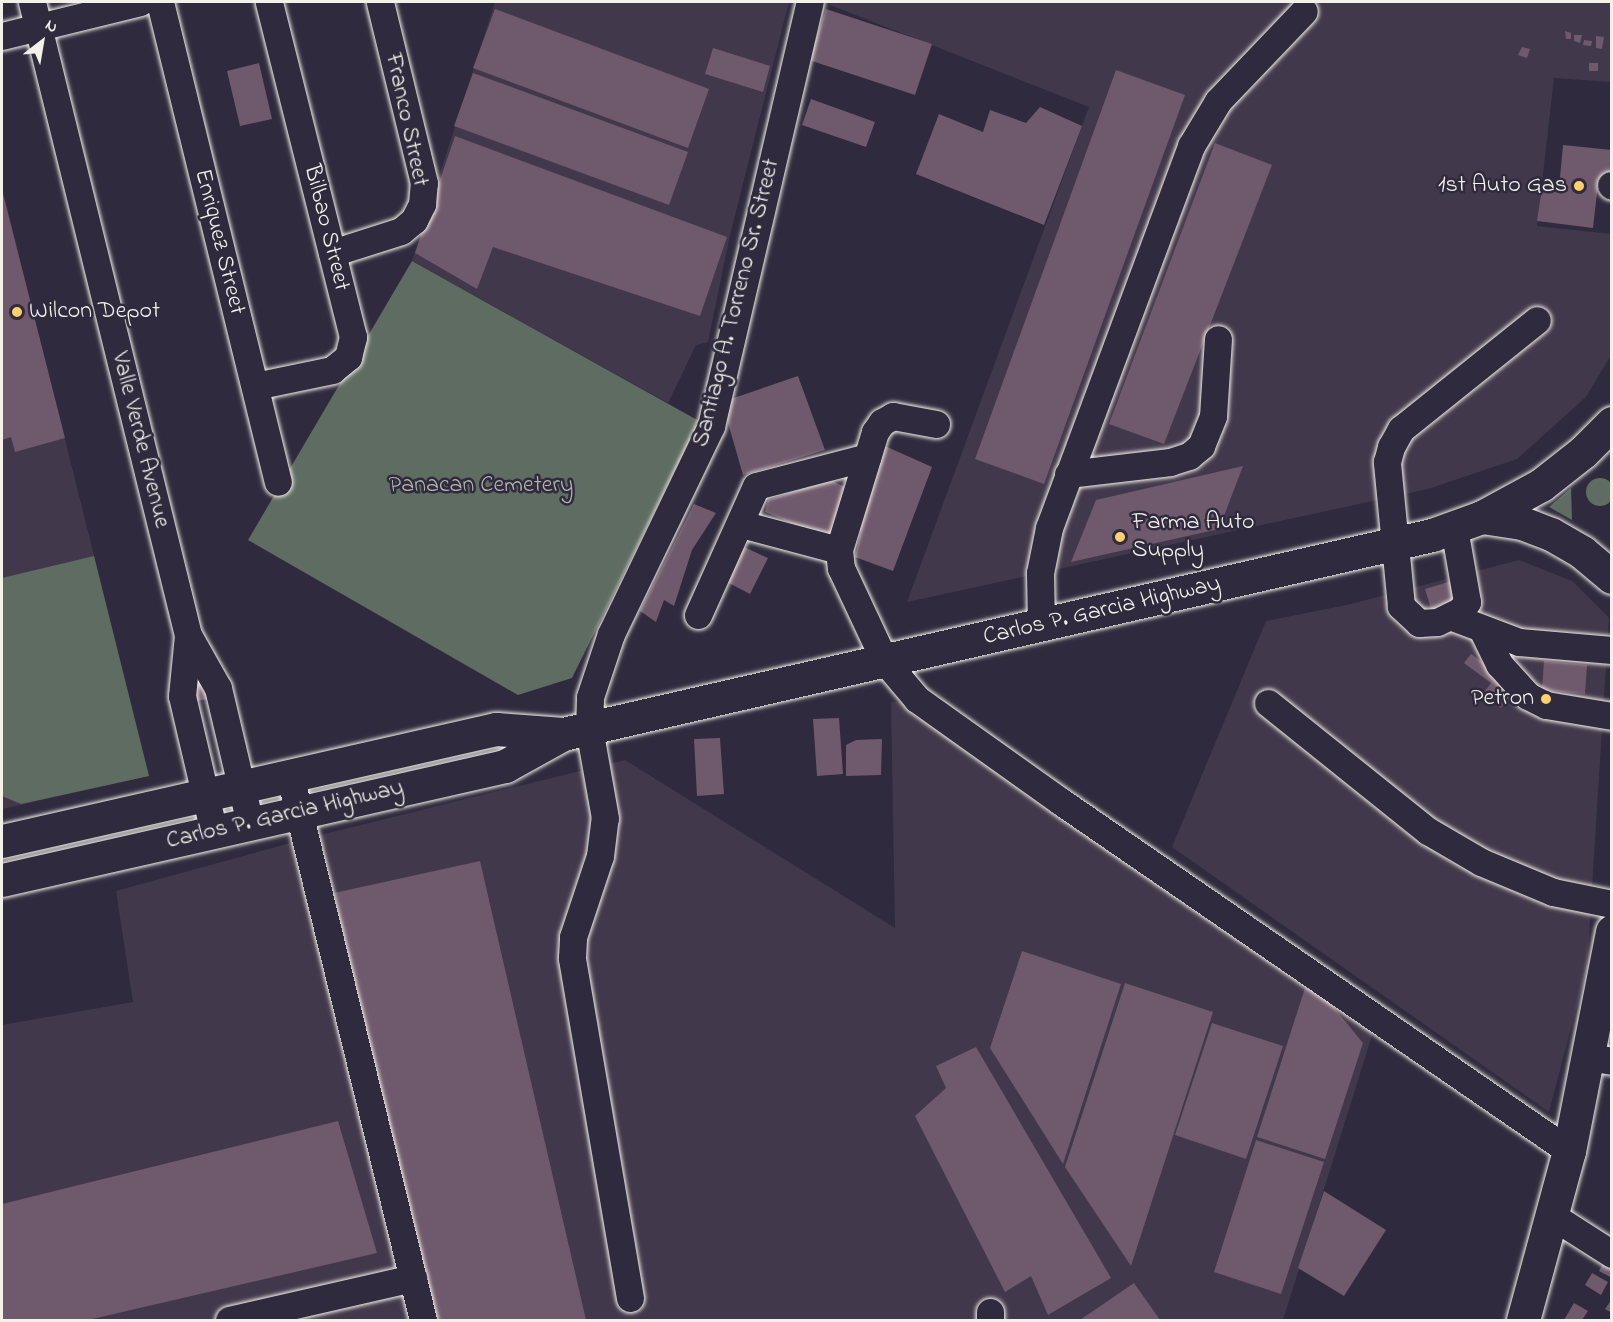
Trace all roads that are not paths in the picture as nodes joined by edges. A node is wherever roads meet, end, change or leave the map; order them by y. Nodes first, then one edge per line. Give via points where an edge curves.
1 (140, 2) edge
2 (160, 2) edge
3 (269, 2) edge
4 (380, 2) edge
5 (810, 2) edge
6 (1304, 11) dead end
7 (35, 14) edge
8 (2, 36) edge
9 (332, 253) junction
10 (1537, 320) dead end
11 (1218, 339) dead end
12 (255, 386) junction
13 (1611, 423) edge
14 (936, 424) dead end
15 (867, 457) junction
16 (1068, 474) junction
17 (278, 482) dead end
18 (1468, 522) junction
19 (741, 525) junction
20 (1396, 544) junction
21 (839, 550) junction
22 (1611, 576) edge
23 (698, 615) dead end
24 (1450, 616) junction
25 (1041, 625) junction
26 (1483, 631) junction
27 (188, 635) junction
28 (1611, 650) edge
29 (884, 660) junction
30 (1268, 703) dead end
31 (225, 716) junction
32 (1611, 716) edge
33 (190, 724) junction
34 (576, 731) junction
35 (290, 776) junction
36 (243, 786) junction
37 (207, 794) junction
38 (299, 812) junction
39 (250, 824) junction
40 (214, 832) junction
41 (2, 841) edge
42 (2, 880) edge
43 (1611, 904) edge
44 (1611, 931) edge
45 (1600, 1059) edge
46 (1569, 1150) junction
47 (1554, 1217) junction
48 (1611, 1254) edge
49 (413, 1278) junction
50 (630, 1298) dead end
51 (229, 1320) edge
52 (423, 1320) edge
53 (1523, 1320) edge

1 - 7 street
2 - 12 street, Enriquez Street
3 - 9 street, Bilbao Street
4 - 9 street, Franco Street via 424,183 422,204 414,220 401,231
5 - 34 street, Santiago A. Torreno Sr. Street via 711,426 606,645
6 - 16 street via 1235,81 1203,122 1144,264
7 - 8 street
7 - 27 street, Valle Verde Avenue
9 - 12 street, Bilbao Street via 353,337 348,357 332,370
10 - 20 street via 1401,429 1387,462
11 - 16 street via 1213,416 1201,446 1189,456 1170,462
12 - 17 street, Enriquez Street
13 - 18 main road, Carlos P. Garcia Highway via 1555,475
14 - 15 street via 893,416 875,432
15 - 19 street via 756,486 748,497
15 - 21 street
16 - 25 street via 1043,551
18 - 20 main road, Carlos P. Garcia Highway
18 - 22 main road via 1522,523 1582,552
18 - 24 street via 1468,591 1460,611
19 - 21 street
19 - 23 street
20 - 24 street via 1401,606 1419,623
20 - 25 main road, Carlos P. Garcia Highway
21 - 29 street via 841,568
24 - 26 street
25 - 29 main road, Carlos P. Garcia Highway
26 - 28 street via 1519,642
26 - 32 street via 1499,664 1528,696 1546,705
27 - 31 street, Valle Verde Avenue via 218,688
27 - 33 street, Valle Verde Avenue via 183,696
29 - 34 main road, Carlos P. Garcia Highway
29 - 46 street via 917,699 946,722
30 - 43 street via 1446,841 1514,878 1553,892
31 - 33 street
31 - 36 street, Valle Verde Avenue
33 - 37 street, Valle Verde Avenue
34 - 35 main road, Carlos P. Garcia Highway via 496,729
34 - 38 main road, Carlos P. Garcia Highway via 505,766
34 - 50 street, Santiago A. Torreno Sr. Street via 605,818 600,856 573,937 572,958
35 - 36 main road, Carlos P. Garcia Highway
35 - 38 street
36 - 37 main road, Carlos P. Garcia Highway
36 - 39 street, Valle Verde Avenue
37 - 40 street, Valle Verde Avenue
37 - 41 main road, Carlos P. Garcia Highway
38 - 39 main road, Carlos P. Garcia Highway
38 - 49 street
39 - 40 main road, Carlos P. Garcia Highway
40 - 42 main road, Carlos P. Garcia Highway
44 - 45 main road
45 - 46 main road
46 - 47 main road
47 - 48 street
47 - 53 main road
49 - 51 street
49 - 52 street

